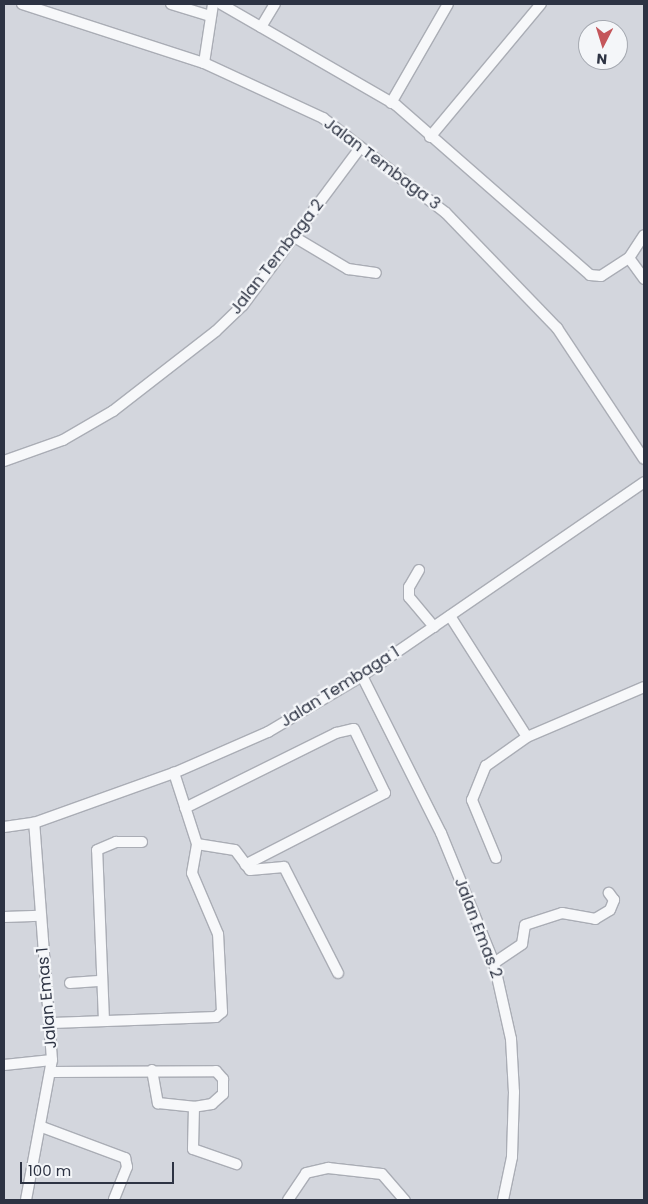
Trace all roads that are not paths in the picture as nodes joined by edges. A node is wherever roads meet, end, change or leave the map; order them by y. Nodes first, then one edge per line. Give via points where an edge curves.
1 (22, 4) edge
2 (171, 4) edge
3 (213, 4) edge
4 (221, 4) edge
5 (275, 4) edge
6 (448, 4) edge
7 (541, 4) edge
8 (210, 16) junction
9 (261, 27) junction
10 (204, 62) junction
11 (391, 103) junction
12 (430, 137) junction
13 (360, 148) junction
14 (644, 235) edge
15 (296, 238) junction
16 (629, 258) junction
17 (376, 273) dead end
18 (644, 279) edge
19 (644, 458) edge
20 (4, 461) edge
21 (644, 482) edge
22 (419, 570) dead end
23 (450, 616) junction
24 (434, 626) junction
25 (362, 676) junction
26 (644, 687) edge
27 (527, 737) junction
28 (174, 773) junction
29 (185, 808) junction
30 (34, 823) junction
31 (4, 827) edge
32 (142, 842) dead end
33 (197, 844) junction
34 (496, 858) dead end
35 (245, 865) junction
36 (609, 893) dead end
37 (40, 916) junction
38 (4, 917) edge
39 (494, 963) junction
40 (338, 973) dead end
41 (102, 981) junction
42 (70, 983) dead end
43 (104, 1021) junction
44 (52, 1023) junction
45 (52, 1060) junction
46 (4, 1064) edge
47 (152, 1070) junction
48 (50, 1072) junction
49 (194, 1107) junction
50 (42, 1127) junction
51 (236, 1164) dead end
52 (26, 1200) edge
53 (114, 1200) edge
54 (288, 1200) edge
55 (405, 1200) edge
56 (503, 1200) edge

1 - 10 street, Jalan Tembaga 3
2 - 8 street
3 - 8 street
4 - 9 street
5 - 9 street
6 - 11 street
7 - 12 street
8 - 10 street
9 - 11 street
10 - 13 street, Jalan Tembaga 3 via 323,118
11 - 12 street
12 - 16 street via 590,275 601,276
13 - 15 street, Jalan Tembaga 2
13 - 19 street, Jalan Tembaga 3 via 446,213 557,328
14 - 16 street
15 - 17 street via 348,269
15 - 20 street, Jalan Tembaga 2 via 243,305 162,377 63,440
16 - 18 street
21 - 23 street, Jalan Tembaga 1
22 - 24 street via 409,587 409,597
23 - 24 street, Jalan Tembaga 1
23 - 27 street
24 - 25 street, Jalan Tembaga 1
25 - 28 street, Jalan Tembaga 1 via 268,732
25 - 39 street, Jalan Emas 2 via 441,834
26 - 27 street
27 - 34 street via 486,766 472,800
28 - 29 street
28 - 30 street, Jalan Tembaga 1
29 - 33 street
29 - 35 street via 336,733 354,729 385,793
30 - 31 street, Jalan Tembaga 1
30 - 37 street, Jalan Emas 1
32 - 41 street via 116,842 97,850
33 - 35 street via 235,850
33 - 43 street via 192,872 218,934 222,1012 216,1017
35 - 40 street via 254,871 277,864 284,867
36 - 39 street via 614,900 610,910 595,919 562,913 525,925 522,944
37 - 38 street
37 - 44 street, Jalan Emas 1
39 - 56 street, Jalan Emas 2 via 511,1039 514,1092 512,1157
41 - 42 street
41 - 43 street
43 - 44 street
44 - 45 street, Jalan Emas 1
45 - 46 street
45 - 48 street, Jalan Emas 1
47 - 48 street
47 - 49 street via 158,1103
47 - 49 street via 210,1068 220,1074 224,1086 220,1100
48 - 50 street, Jalan Emas 1
49 - 51 street via 195,1151
50 - 52 street, Jalan Emas 1
50 - 53 street via 125,1158 127,1167
54 - 55 street via 306,1173 354,1168 382,1174

